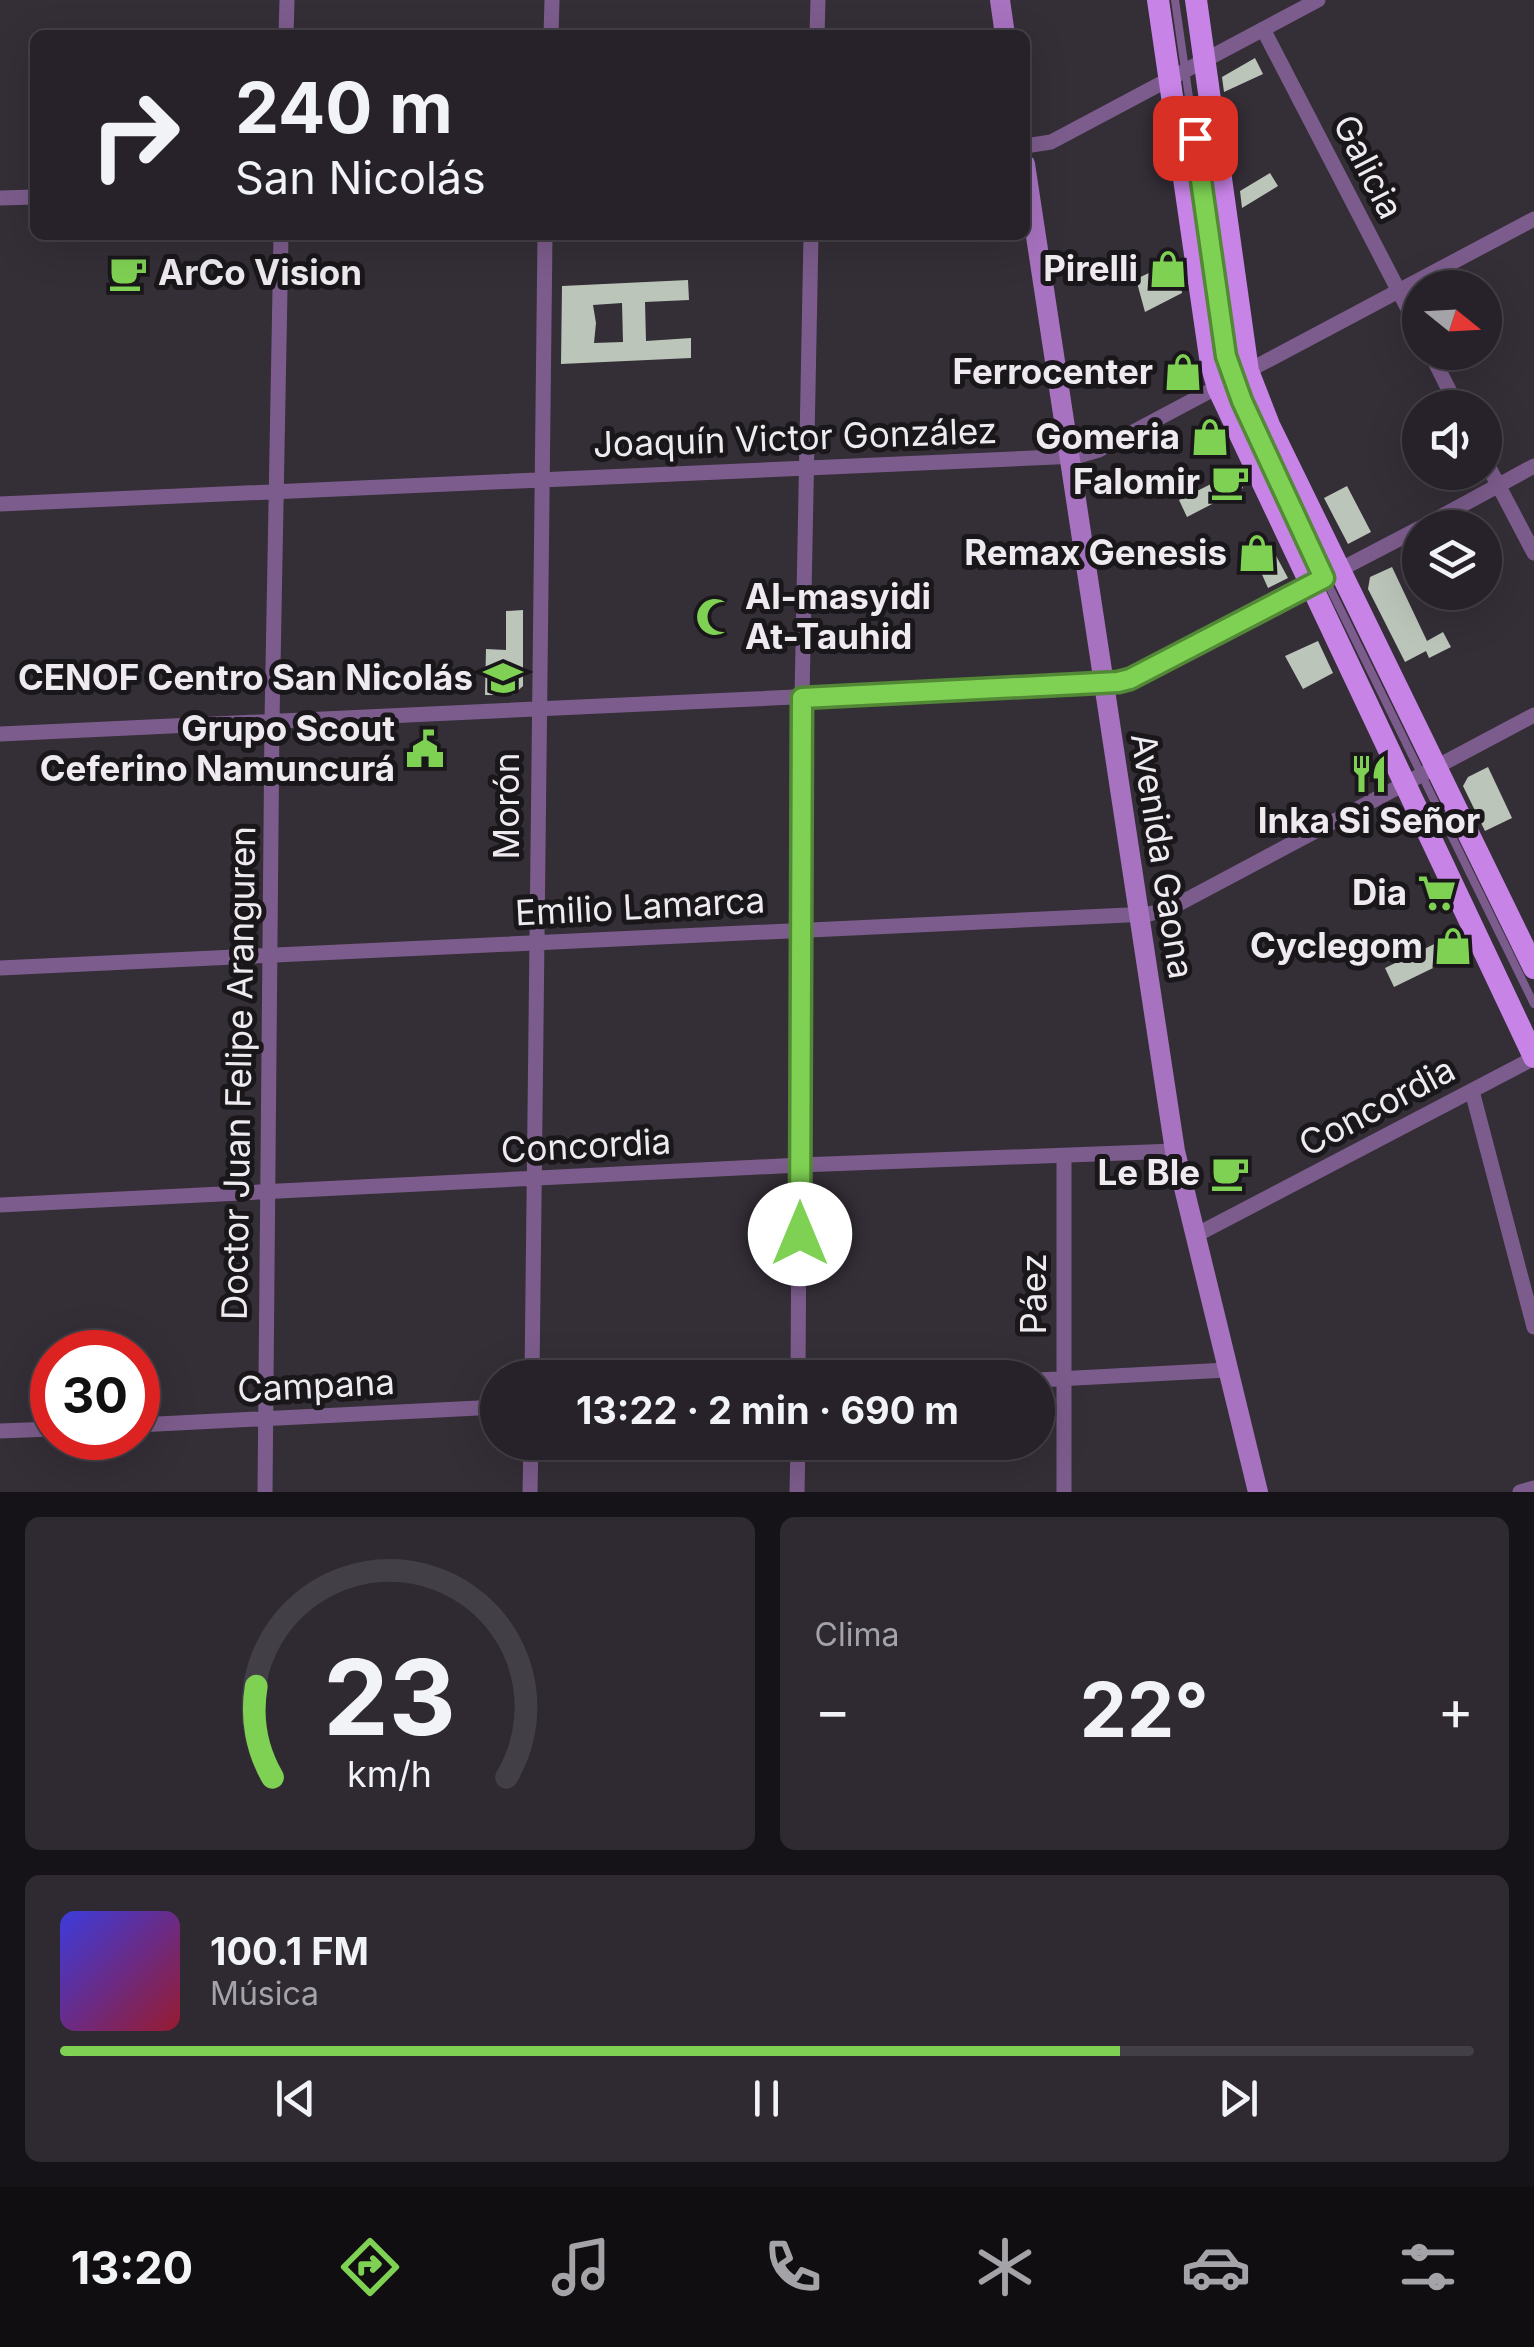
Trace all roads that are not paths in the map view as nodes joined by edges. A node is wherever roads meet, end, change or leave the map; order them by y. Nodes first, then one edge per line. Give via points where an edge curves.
1 (287, 0) edge
2 (552, 0) edge
3 (818, 0) edge
4 (1000, 0) edge
5 (1158, 0) edge
6 (1176, 0) edge
7 (1196, 0) edge
8 (1318, 0) edge
9 (1263, 29) junction
10 (286, 30) edge
11 (550, 30) edge
12 (816, 30) edge
13 (1004, 30) edge
14 (1187, 71) junction
15 (1030, 145) edge
16 (30, 196) edge
17 (0, 198) edge
18 (1030, 198) edge
19 (1534, 219) edge
20 (281, 240) edge
21 (545, 240) edge
22 (811, 240) edge
23 (1399, 290) junction
24 (1402, 296) edge
25 (1233, 379) junction
26 (1068, 456) junction
27 (805, 466) junction
28 (1534, 466) edge
29 (540, 478) junction
30 (1502, 483) edge
31 (1489, 490) edge
32 (1501, 490) edge
33 (275, 491) junction
34 (0, 504) edge
35 (1453, 510) edge
36 (1402, 538) edge
37 (1534, 554) edge
38 (1325, 579) junction
39 (1103, 684) junction
40 (802, 698) junction
41 (538, 710) junction
42 (1534, 715) edge
43 (272, 721) junction
44 (0, 734) edge
45 (1421, 775) junction
46 (1136, 914) junction
47 (800, 929) junction
48 (536, 942) junction
49 (270, 954) junction
50 (0, 968) edge
51 (1534, 968) edge
52 (1534, 1004) edge
53 (1534, 1057) edge
54 (1472, 1091) junction
55 (1175, 1151) junction
56 (1064, 1156) junction
57 (800, 1164) junction
58 (534, 1179) junction
59 (268, 1192) junction
60 (0, 1205) edge
61 (1194, 1236) junction
62 (1534, 1326) edge
63 (532, 1360) edge
64 (798, 1360) edge
65 (1227, 1370) junction
66 (1055, 1379) edge
67 (1064, 1379) junction
68 (480, 1407) edge
69 (265, 1418) junction
70 (160, 1424) edge
71 (30, 1430) edge
72 (0, 1432) edge
73 (531, 1460) edge
74 (798, 1460) edge
75 (1534, 1488) edge
76 (264, 1492) edge
77 (530, 1492) edge
78 (798, 1492) edge
79 (1064, 1492) edge
80 (1258, 1492) edge
81 (1520, 1492) edge

1 - 10 street
2 - 11 street
3 - 12 street
4 - 13 main road
5 - 14 main road
6 - 14 lane
7 - 14 main road
8 - 9 street
9 - 14 street
9 - 23 street, Galicia
14 - 15 street via 1051,142
14 - 25 main road
14 - 25 main road via 1209,355
16 - 17 street
18 - 26 main road, Avenida Gaona
19 - 23 street, Joaquín Victor González
20 - 33 street, Doctor Juan Felipe Aranguren
21 - 29 street, Morón
22 - 27 street
23 - 24 street, Galicia
23 - 25 street, Joaquín Victor González
25 - 26 street, Joaquín Victor González via 1099,450
25 - 38 main road
25 - 38 main road via 1269,424
26 - 27 street, Joaquín Victor González
26 - 39 main road, Avenida Gaona
27 - 29 street, Joaquín Victor González
27 - 40 street
28 - 30 street
29 - 33 street, Joaquín Victor González
29 - 41 street, Morón
31 - 35 street
32 - 37 street
33 - 34 street, Joaquín Victor González
33 - 43 street, Doctor Juan Felipe Aranguren
36 - 38 street
38 - 39 street via 1130,679
38 - 45 main road
38 - 45 main road
39 - 40 street
39 - 46 main road, Avenida Gaona
40 - 41 street
40 - 47 street
41 - 43 street
41 - 48 street, Morón
42 - 45 street, Emilio Lamarca
43 - 44 street
43 - 49 street, Doctor Juan Felipe Aranguren
45 - 46 street, Emilio Lamarca via 1171,908
45 - 51 main road
45 - 52 lane
45 - 53 main road
46 - 47 street, Emilio Lamarca
46 - 55 main road, Avenida Gaona
47 - 48 street, Emilio Lamarca
47 - 57 street
48 - 49 street, Emilio Lamarca
48 - 58 street, Morón
49 - 50 street, Emilio Lamarca
49 - 59 street, Doctor Juan Felipe Aranguren
53 - 54 street, Concordia
54 - 61 street, Concordia
54 - 62 street
55 - 56 street, Concordia
55 - 61 main road, Avenida Gaona
56 - 57 street, Concordia
56 - 67 street, Páez
57 - 58 street, Concordia
57 - 64 street
58 - 59 street, Concordia
58 - 63 street, Morón
59 - 60 street, Concordia
59 - 69 street, Doctor Juan Felipe Aranguren
61 - 65 main road, Avenida Gaona
65 - 67 street
65 - 80 main road, Avenida Gaona
66 - 67 street
67 - 79 street, Páez
68 - 69 street, Campana
69 - 70 street, Campana
69 - 76 street, Doctor Juan Felipe Aranguren
71 - 72 street
73 - 77 street
74 - 78 street
75 - 81 street

